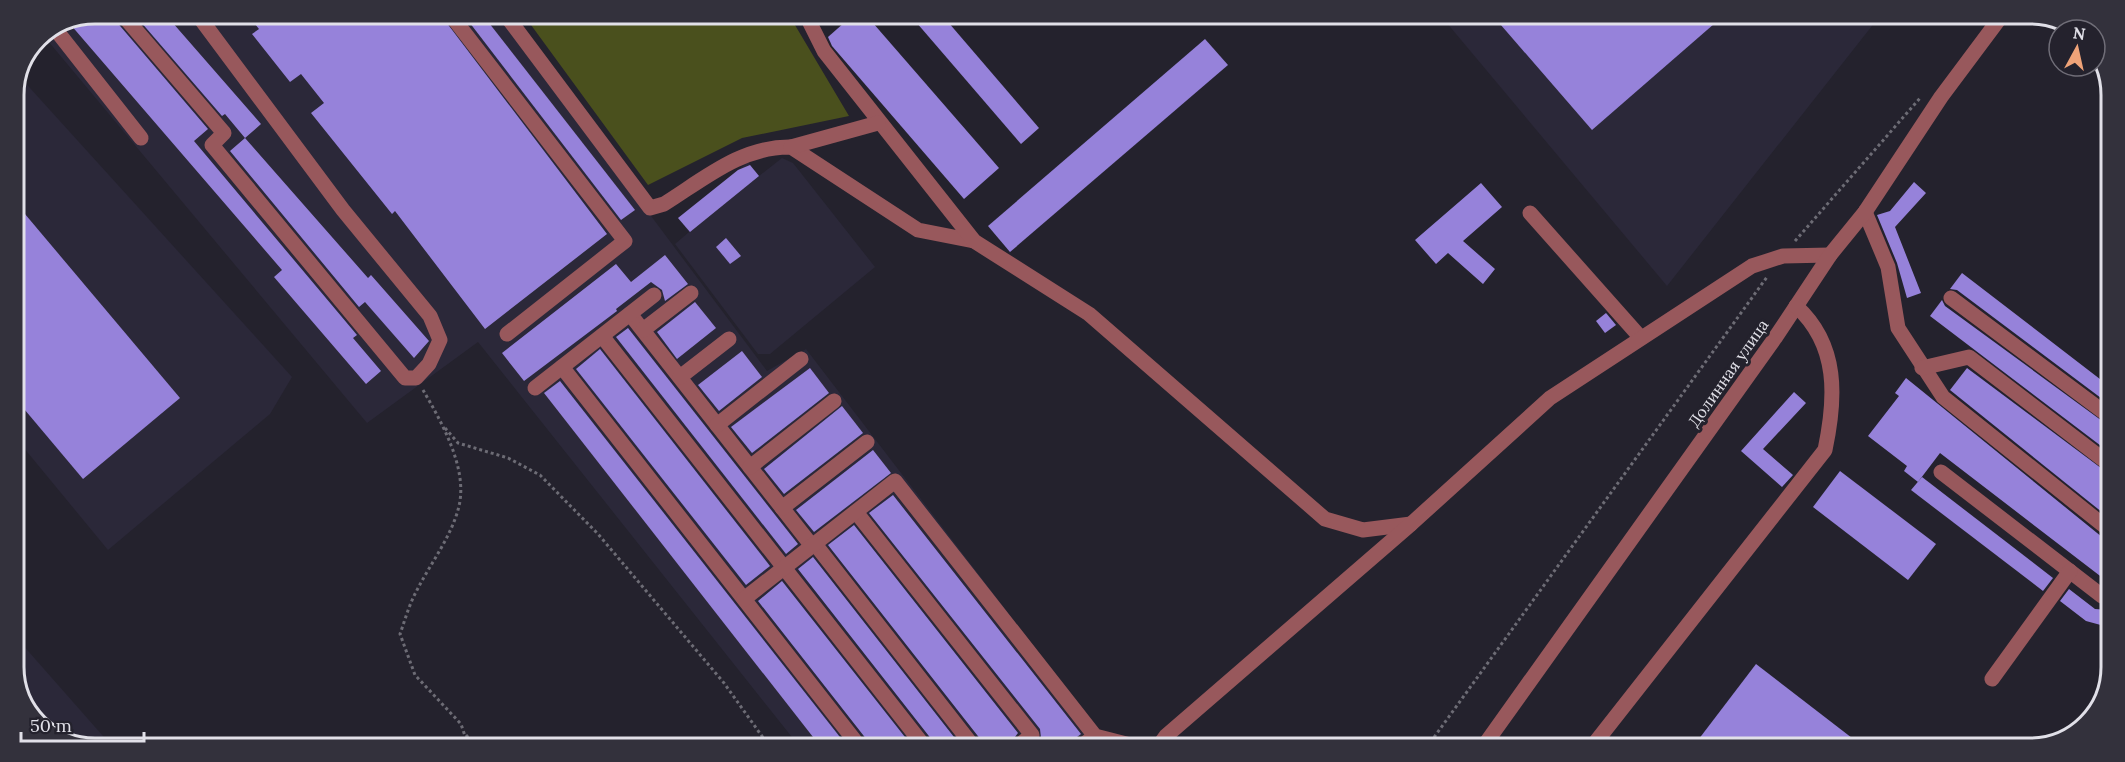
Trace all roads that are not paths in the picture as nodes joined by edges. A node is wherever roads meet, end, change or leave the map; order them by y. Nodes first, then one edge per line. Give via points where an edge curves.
1 (131, 24) edge
2 (204, 24) edge
3 (458, 24) edge
4 (512, 24) edge
5 (810, 24) edge
6 (1996, 24) edge
7 (59, 34) edge
8 (878, 123) junction
9 (141, 138) dead end
10 (791, 147) junction
11 (1864, 212) junction
12 (1530, 213) dead end
13 (974, 241) junction
14 (1830, 255) junction
15 (691, 293) dead end
16 (654, 295) dead end
17 (1951, 298) dead end
18 (1796, 306) junction
19 (630, 314) junction
20 (643, 330) junction
21 (507, 334) dead end
22 (602, 336) junction
23 (1641, 338) junction
24 (729, 339) dead end
25 (801, 359) dead end
26 (562, 367) junction
27 (1922, 368) junction
28 (680, 377) junction
29 (535, 388) dead end
30 (834, 401) dead end
31 (2101, 410) edge
32 (717, 425) junction
33 (867, 442) dead end
34 (2101, 458) edge
35 (750, 467) junction
36 (1941, 471) dead end
37 (782, 508) junction
38 (856, 512) junction
39 (2101, 523) edge
40 (1411, 525) junction
41 (813, 545) junction
42 (784, 568) junction
43 (2070, 571) junction
44 (2101, 595) edge
45 (744, 599) junction
46 (1992, 679) dead end
47 (1095, 736) junction
48 (853, 738) edge
49 (918, 738) edge
50 (968, 738) edge
51 (1028, 738) edge
52 (1092, 738) edge
53 (1103, 738) edge
54 (1165, 738) edge
55 (1489, 738) edge
56 (1599, 738) edge

1 - 2 street via 224,133 212,145 405,378 416,378 429,364 440,340 429,316 343,210
3 - 21 street via 625,241
4 - 10 street via 650,208 664,204 743,155 769,147
5 - 8 street via 824,51
6 - 11 street, Долинная улица
7 - 9 street
8 - 10 street
8 - 13 street
10 - 13 street via 918,231
11 - 14 street, Долинная улица
11 - 27 street via 1888,267 1898,328
12 - 23 street
13 - 40 street via 1089,314 1325,519 1363,530
14 - 18 street, Долинная улица
14 - 23 street via 1783,256 1752,267
15 - 20 street
16 - 19 street
17 - 31 street
18 - 55 street, Долинная улица
18 - 56 street via 1810,319 1822,342 1832,376 1833,412 1825,450
19 - 20 street
19 - 22 street
20 - 28 street
22 - 26 street
22 - 42 street
23 - 40 street via 1550,398
24 - 28 street
25 - 32 street
26 - 29 street
26 - 45 street
27 - 34 street via 1969,357
27 - 39 street via 1943,397
28 - 32 street
30 - 35 street
32 - 35 street
33 - 37 street
35 - 37 street
36 - 43 street
37 - 41 street
38 - 41 street
38 - 47 street via 896,481
38 - 51 street via 1032,735
40 - 54 street
41 - 42 street
41 - 50 street
42 - 45 street
42 - 49 street
43 - 44 street
43 - 46 street
45 - 48 street
47 - 52 street
47 - 53 street

